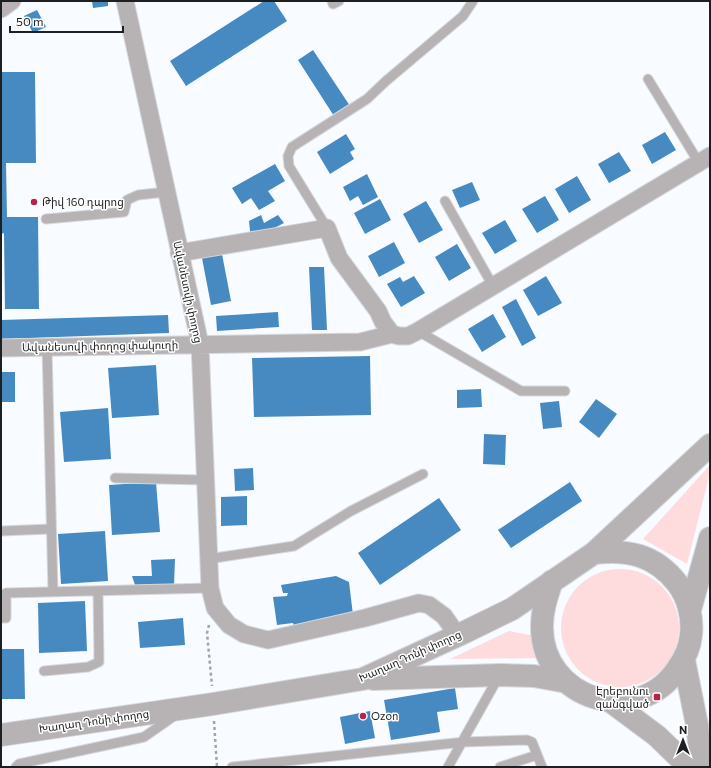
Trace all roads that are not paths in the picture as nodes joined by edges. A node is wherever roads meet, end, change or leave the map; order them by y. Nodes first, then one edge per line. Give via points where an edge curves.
1 (12, 1) edge
2 (125, 1) edge
3 (332, 1) edge
4 (339, 1) edge
5 (473, 1) edge
6 (1, 9) edge
7 (648, 79) dead end
8 (704, 159) edge
9 (166, 192) junction
10 (446, 201) dead end
11 (46, 219) dead end
12 (326, 228) junction
13 (179, 253) junction
14 (493, 286) junction
15 (418, 331) junction
16 (392, 334) junction
17 (200, 344) junction
18 (47, 347) junction
19 (1, 348) edge
20 (565, 391) dead end
21 (710, 445) edge
22 (423, 474) dead end
23 (115, 478) dead end
24 (205, 480) junction
25 (51, 529) junction
26 (1, 531) edge
27 (710, 538) edge
28 (594, 553) junction
29 (208, 559) junction
30 (552, 581) junction
31 (210, 588) junction
32 (98, 591) junction
33 (53, 592) junction
34 (690, 610) junction
35 (1, 618) edge
36 (458, 636) junction
37 (684, 660) junction
38 (44, 671) dead end
39 (500, 675) junction
40 (363, 679) junction
41 (567, 682) junction
42 (610, 701) junction
43 (184, 708) junction
44 (704, 734) edge
45 (1, 735) edge
46 (464, 742) junction
47 (537, 755) junction
48 (16, 767) edge
49 (232, 767) edge
50 (448, 767) edge
51 (500, 767) edge
52 (542, 767) edge
53 (689, 767) edge
54 (702, 767) edge

1 - 6 street
2 - 9 street, Ավանեսովի փողոց
3 - 4 lane via 334,4
5 - 12 lane via 463,16 367,99 292,147 288,156 289,166
7 - 8 lane
8 - 14 street, Ավանեսովի փողոց փակուղի
9 - 11 lane via 138,195 127,200 124,212
9 - 13 street, Ավանեսովի փողոց
10 - 14 lane
12 - 13 street
12 - 16 street via 339,258
13 - 17 street, Ավանեսովի փողոց
14 - 15 street, Ավանեսովի փողոց փակուղի
15 - 16 street, Ավանեսովի փողոց փակուղի via 408,336
15 - 20 lane via 521,391
16 - 17 street, Ավանեսովի փողոց փակուղի via 360,342
17 - 18 street, Ավանեսովի փողոց փակուղի
17 - 24 street, Ավանեսովի փողոց
18 - 19 street, Ավանեսովի փողոց փակուղի
18 - 25 lane
21 - 28 street, Խաղաղ Դոնի փողոց
22 - 29 lane via 351,511 294,546
23 - 24 lane
24 - 29 street, Ավանեսովի փողոց
25 - 26 lane
25 - 33 lane
27 - 34 street
28 - 30 street, Խաղաղ Դոնի փողոց
28 - 34 street via 627,552 651,560 676,581 686,597
29 - 31 street, Ավանեսովի փողոց
30 - 36 street, Խաղաղ Դոնի փողոց via 512,609
30 - 41 street via 544,612 543,638 551,662
31 - 32 lane
31 - 36 street, Ավանեսովի փողոց via 215,608 229,625 244,634 268,640 420,603 429,605 444,616
32 - 33 lane
32 - 38 lane via 99,662 88,667
33 - 35 lane via 6,593 6,618
34 - 37 street via 691,635
36 - 40 street, Խաղաղ Դոնի փողոց
37 - 42 street via 674,675 645,696 628,701
37 - 44 street
39 - 40 street
39 - 41 street via 534,676
39 - 46 lane
40 - 43 street, Խաղաղ Դոնի փողոց
41 - 42 street via 583,693
42 - 53 street via 658,736
43 - 45 street, Խաղաղ Դոնի փողոց
43 - 48 lane via 144,737 19,764
44 - 54 street
46 - 47 lane via 527,740 532,742
46 - 49 lane
46 - 50 lane
47 - 51 lane
47 - 52 lane

